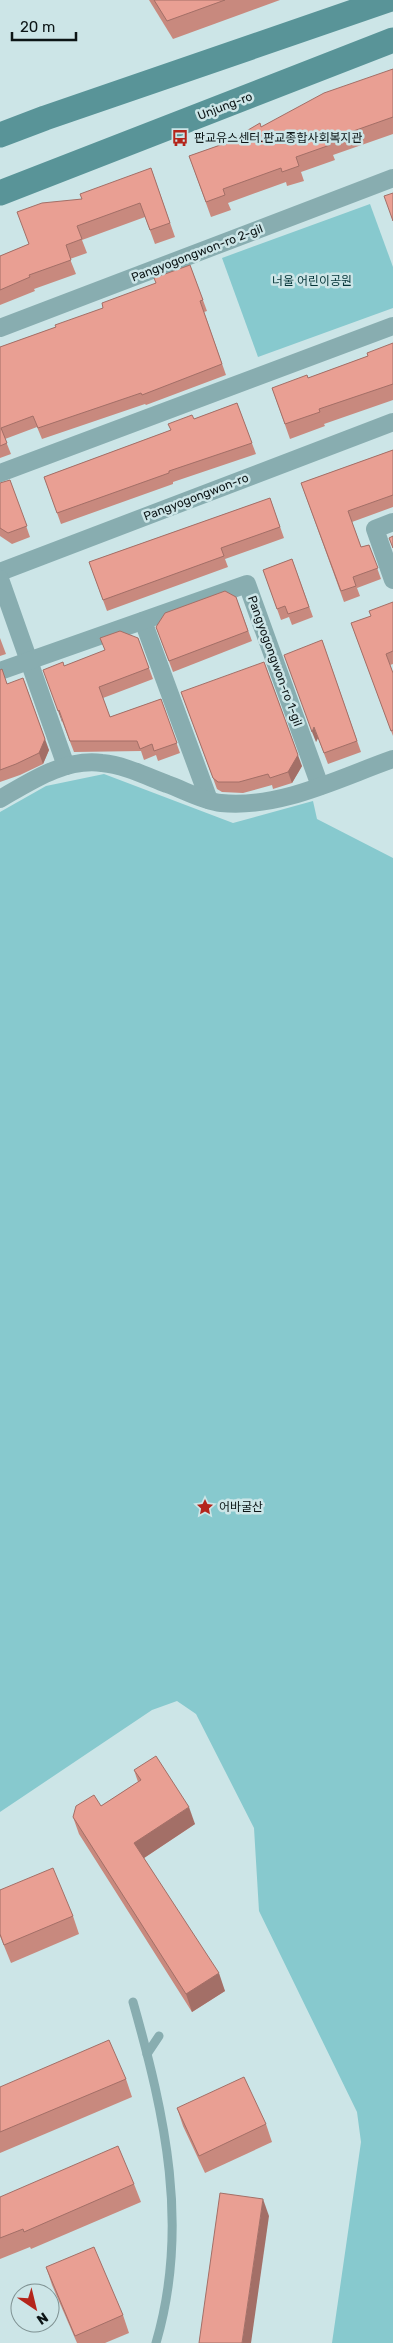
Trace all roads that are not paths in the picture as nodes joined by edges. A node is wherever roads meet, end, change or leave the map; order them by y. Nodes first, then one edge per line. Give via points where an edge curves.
1 (388, 0) edge
2 (393, 40) edge
3 (0, 135) edge
4 (393, 178) edge
5 (0, 193) edge
6 (393, 326) edge
7 (0, 328) edge
8 (393, 422) edge
9 (0, 474) edge
10 (393, 522) edge
11 (0, 572) edge
12 (0, 579) edge
13 (393, 580) edge
14 (143, 621) junction
15 (29, 660) junction
16 (0, 671) edge
17 (393, 759) edge
18 (66, 766) junction
19 (320, 786) junction
20 (0, 799) edge
21 (209, 800) junction
22 (133, 2002) dead end
23 (159, 2036) dead end
24 (147, 2054) junction
25 (156, 2343) edge

1 - 3 main road
2 - 5 main road, Unjung-ro
4 - 7 street, Pangyogongwon-ro 2-gil
6 - 9 street
8 - 11 street, Pangyogongwon-ro
10 - 13 street via 375,529
12 - 15 street
14 - 15 street, Pangyogongwon-ro 1-gil
14 - 19 street, Pangyogongwon-ro 1-gil via 247,584
14 - 21 street
15 - 16 street, Pangyogongwon-ro 1-gil
15 - 18 street
17 - 19 street
18 - 20 street via 38,777
18 - 21 street via 93,762 126,768
19 - 21 street via 266,801 220,803
22 - 24 lane
23 - 24 lane
24 - 25 lane via 164,2128 173,2213 168,2279

